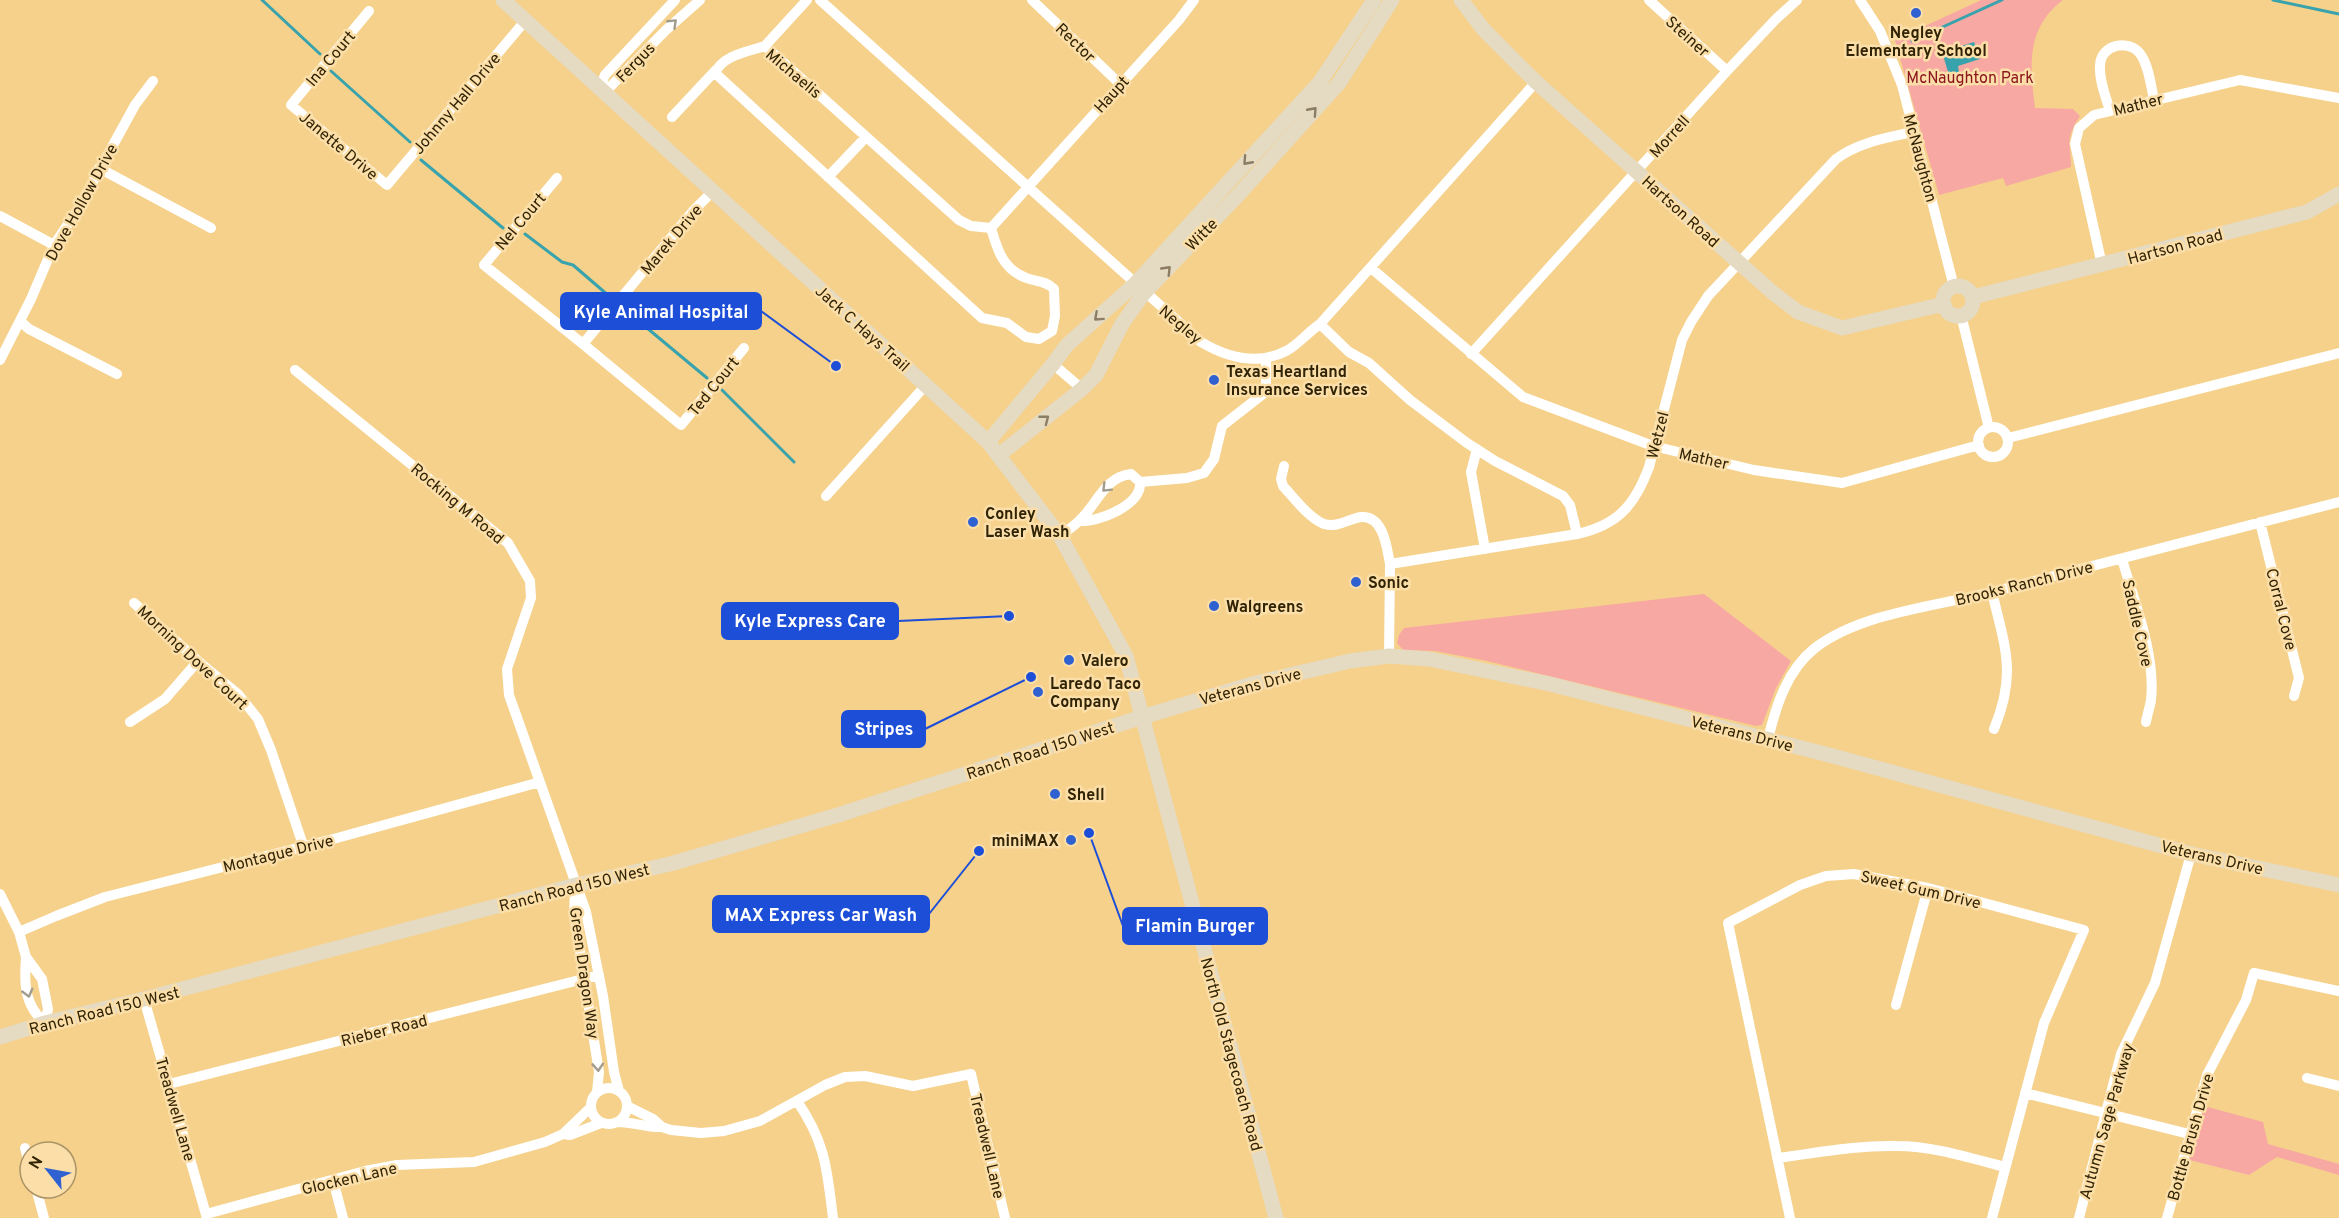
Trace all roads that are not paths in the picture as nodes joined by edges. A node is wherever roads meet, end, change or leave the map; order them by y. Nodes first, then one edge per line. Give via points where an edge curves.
1 (503, 0) edge
2 (675, 0) edge
3 (700, 0) edge
4 (807, 0) edge
5 (820, 0) edge
6 (1032, 0) edge
7 (1194, 0) edge
8 (1374, 0) edge
9 (1392, 0) edge
10 (1461, 0) edge
11 (1649, 0) edge
12 (1797, 0) edge
13 (1860, 0) edge
14 (369, 10) dead end
15 (525, 21) junction
16 (1354, 44) junction
17 (765, 46) junction
18 (716, 70) junction
19 (1727, 71) junction
20 (153, 81) dead end
21 (1536, 82) junction
22 (1120, 84) junction
23 (599, 88) junction
24 (2339, 98) edge
25 (2154, 100) junction
26 (291, 105) joint
27 (2110, 111) junction
28 (672, 117) dead end
29 (1913, 132) junction
30 (866, 137) junction
31 (99, 168) junction
32 (1636, 171) junction
33 (828, 177) junction
34 (557, 178) dead end
35 (387, 185) joint
36 (1028, 187) junction
37 (713, 191) junction
38 (2339, 194) edge
39 (0, 216) edge
40 (211, 228) dead end
41 (991, 228) junction
42 (54, 245) junction
43 (1739, 262) junction
44 (2102, 265) junction
45 (1371, 268) junction
46 (1954, 287) junction
47 (1139, 289) junction
48 (1973, 297) junction
49 (1944, 304) junction
50 (1961, 315) junction
51 (20, 321) junction
52 (1320, 324) junction
53 (1052, 331) junction
54 (584, 344) junction
55 (1066, 345) junction
56 (744, 348) dead end
57 (2339, 353) edge
58 (1471, 354) junction
59 (1266, 359) junction
60 (0, 360) edge
61 (1053, 364) junction
62 (295, 370) dead end
63 (117, 374) dead end
64 (926, 385) junction
65 (1082, 389) junction
66 (1989, 428) junction
67 (2008, 438) junction
68 (988, 442) junction
69 (1979, 445) junction
70 (1653, 447) junction
71 (1477, 449) junction
72 (999, 455) junction
73 (1284, 466) dead end
74 (1140, 482) junction
75 (826, 496) dead end
76 (2339, 502) edge
77 (1080, 521) junction
78 (2260, 522) junction
79 (1577, 534) junction
80 (1059, 536) junction
81 (1485, 549) junction
82 (2122, 558) junction
83 (1390, 564) junction
84 (1992, 592) junction
85 (134, 603) dead end
86 (1389, 656) junction
87 (198, 661) junction
88 (2294, 696) dead end
89 (1142, 717) junction
90 (130, 722) dead end
91 (2146, 723) dead end
92 (1994, 729) dead end
93 (1768, 740) junction
94 (540, 782) junction
95 (303, 845) junction
96 (2191, 854) junction
97 (576, 885) junction
98 (2339, 885) edge
99 (1928, 888) junction
100 (0, 894) edge
101 (19, 932) junction
102 (26, 957) junction
103 (599, 975) junction
104 (586, 978) junction
105 (2339, 991) edge
106 (144, 999) junction
107 (1896, 1005) dead end
108 (45, 1023) junction
109 (0, 1037) edge
110 (2307, 1078) dead end
111 (170, 1084) junction
112 (2339, 1086) edge
113 (619, 1091) junction
114 (597, 1092) junction
115 (2025, 1093) junction
116 (797, 1101) junction
117 (627, 1106) junction
118 (590, 1108) junction
119 (2106, 1113) junction
120 (618, 1122) junction
121 (601, 1123) junction
122 (662, 1127) junction
123 (562, 1134) junction
124 (2189, 1134) junction
125 (1777, 1158) junction
126 (2005, 1167) junction
127 (333, 1180) junction
128 (39, 1200) edge
129 (206, 1216) edge
130 (44, 1218) edge
131 (343, 1218) edge
132 (833, 1218) edge
133 (1005, 1218) edge
134 (1276, 1218) edge
135 (1791, 1218) edge
136 (1992, 1218) edge
137 (2079, 1218) edge
138 (2167, 1218) edge

1 - 15 main road, Jack C Hays Trail
2 - 23 street, Fergus via 605,75
23 -> 3 street, Fergus via 611,86
4 - 17 street
5 - 36 street, Negley
6 - 22 street, Rector
7 - 22 street, Haupt
8 - 16 main road, Witte
9 - 16 main road, Witte
10 - 21 main road, Hartson Road via 1484,30
11 - 19 street, Steiner
12 - 19 street, Morrell
13 - 29 street, McNaughton via 1880,31 1902,85
14 - 26 street, Ina Court
15 - 23 main road, Jack C Hays Trail
15 - 35 street, Johnny Hall Drive
16 - 47 main road, Witte via 1320,82 1290,125
17 - 18 street, Michaelis via 730,57
17 - 30 street, Michaelis
18 - 28 street, Michaelis
18 - 33 street
19 - 32 street, Morrell
20 - 31 street, Dove Hollow Drive
21 - 32 main road, Hartson Road
21 - 45 street
22 - 36 street, Haupt
23 - 37 main road, Jack C Hays Trail
24 - 25 street, Mather via 2240,80
25 - 27 street, Mather
25 - 27 street via 2142,56 2134,47 2120,44 2107,50 2099,62
26 - 35 street, Janette Drive
27 - 44 street, Mather via 2094,116 2079,128 2075,144
29 - 43 street, Wetzel via 1868,142 1836,159
29 - 46 street, McNaughton
30 - 33 street
30 - 41 street, Michaelis via 959,220
31 - 40 street
31 - 42 street, Dove Hollow Drive
32 - 43 main road, Hartson Road
32 - 58 street, Morrell
33 - 53 street via 982,318 1007,323 1026,337 1040,339
34 - 54 street, Nel Court via 484,265
36 - 41 street, Haupt
36 - 47 street, Negley
37 - 54 street, Marek Drive
37 - 64 main road, Jack C Hays Trail
38 - 44 main road, Hartson Road via 2307,212
39 - 42 street
41 - 53 street via 1001,259 1024,278 1047,283 1054,289
42 - 51 street, Dove Hollow Drive
43 - 49 main road, Hartson Road via 1798,312 1842,327
43 - 70 street, Wetzel via 1708,296 1682,340
44 - 48 main road, Hartson Road
45 - 52 street
45 - 58 street, Mather
46 - 48 main road via 1963,287
46 - 49 main road
47 -> 55 main road, Witte
47 - 59 street, Negley via 1201,342 1221,354
47 - 65 main road, Witte via 1096,375
48 - 50 main road via 1972,306
49 - 50 main road via 1953,315
50 - 66 street
51 - 60 street, Dove Hollow Drive
51 - 63 street
52 - 59 street via 1287,350
52 - 71 street via 1349,352 1369,363 1410,400
53 - 55 street
54 - 56 street, Ted Court via 681,425
55 - 61 main road, Witte
57 - 67 street
58 - 70 street, Mather via 1523,397
59 - 74 street via 1263,394 1222,426 1214,459 1204,473
61 - 65 street
61 - 68 main road, Witte
62 - 94 street, Rocking M Road via 508,543 530,581 531,598 507,669 509,695
64 - 68 main road, Jack C Hays Trail
64 - 75 street
72 -> 65 main road, Witte
66 - 67 street via 1998,428
66 - 69 street via 1979,436
67 - 69 street via 2008,447 1998,457 1989,456
68 - 72 main road, Jack C Hays Trail
69 - 70 street, Mather via 1842,483 1755,470
70 - 79 street, Wetzel via 1641,488 1629,507 1597,530
71 - 79 street via 1563,496 1570,504
71 - 81 street via 1471,471
72 - 80 main road, Jack C Hays Trail
73 - 83 street via 1283,486 1316,519 1335,525 1362,517 1372,520 1384,534
74 - 77 street via 1133,501 1097,520
74 -> 77 street via 1131,474 1120,475
76 - 78 street, Brooks Ranch Drive
77 - 80 street
78 - 82 street, Brooks Ranch Drive
78 - 88 street, Corral Cove via 2299,678
79 - 81 street, Wetzel
80 - 89 main road, Jack C Hays Trail via 1126,656
81 - 83 street, Wetzel
82 - 84 street, Brooks Ranch Drive
82 - 91 street, Saddle Cove via 2146,643 2151,699
83 - 86 street
84 - 92 street via 2009,676 2004,705
84 - 93 street, Brooks Ranch Drive via 1872,620 1827,640 1796,669 1777,704
85 - 87 street, Morning Dove Court
86 - 89 main road, Veterans Drive via 1256,683
86 - 93 main road, Veterans Drive via 1429,659 1550,684
87 - 90 street via 165,699
87 - 95 street, Morning Dove Court via 238,694 258,719
89 - 97 main road, Ranch Road 150 West via 838,815 670,864
89 - 134 main road, North Old Stagecoach Road
93 - 96 main road, Veterans Drive
94 - 95 street, Montague Drive
94 - 97 street, Rocking M Road
95 - 101 street, Montague Drive via 105,897
96 - 98 main road, Veterans Drive
96 - 119 street, Autumn Sage Parkway via 2155,983 2121,1054
97 - 103 street, Green Dragon Way via 586,912
97 - 104 street, Green Dragon Way via 574,914
97 - 106 main road, Ranch Road 150 West
99 - 107 street
99 - 115 street, Sweet Gum Drive via 2084,930 2044,1023
99 - 125 street, Sweet Gum Drive via 1854,873 1827,876 1800,885 1728,923
100 - 101 street
101 - 102 street
102 - 108 street via 42,979 48,1009
102 -> 108 street via 25,981 33,1013
103 - 104 street, Rieber Road
103 - 113 street, Green Dragon Way
104 - 111 street, Rieber Road
104 -> 114 street, Green Dragon Way via 599,1072
105 - 124 street, Bottle Brush Drive via 2254,973 2247,1000 2207,1075
106 - 108 main road, Ranch Road 150 West
106 - 111 street, Treadwell Lane
108 - 109 main road, Ranch Road 150 West
110 - 112 street
111 - 129 street, Treadwell Lane
113 - 114 street via 608,1088
113 - 117 street
114 - 118 street
115 - 119 street
115 - 126 street, Sweet Gum Drive
116 - 122 street via 760,1121 724,1131 684,1132
116 - 132 street via 811,1121 827,1166
116 - 133 street, Treadwell Lane via 837,1079 856,1076 913,1086 971,1074
117 - 120 street
117 - 122 street
118 - 121 street
118 - 123 street, Glocken Lane
119 - 124 street
119 - 137 street, Autumn Sage Parkway
120 - 121 street
120 - 122 street
121 - 123 street, Glocken Lane via 570,1136
123 - 127 street, Glocken Lane via 474,1162 397,1165
124 - 138 street, Bottle Brush Drive
125 - 126 street via 1854,1147 1899,1146
125 - 135 street, Sweet Gum Drive
126 - 136 street, Sweet Gum Drive
127 - 129 street, Glocken Lane
127 - 131 street
128 - 130 street

